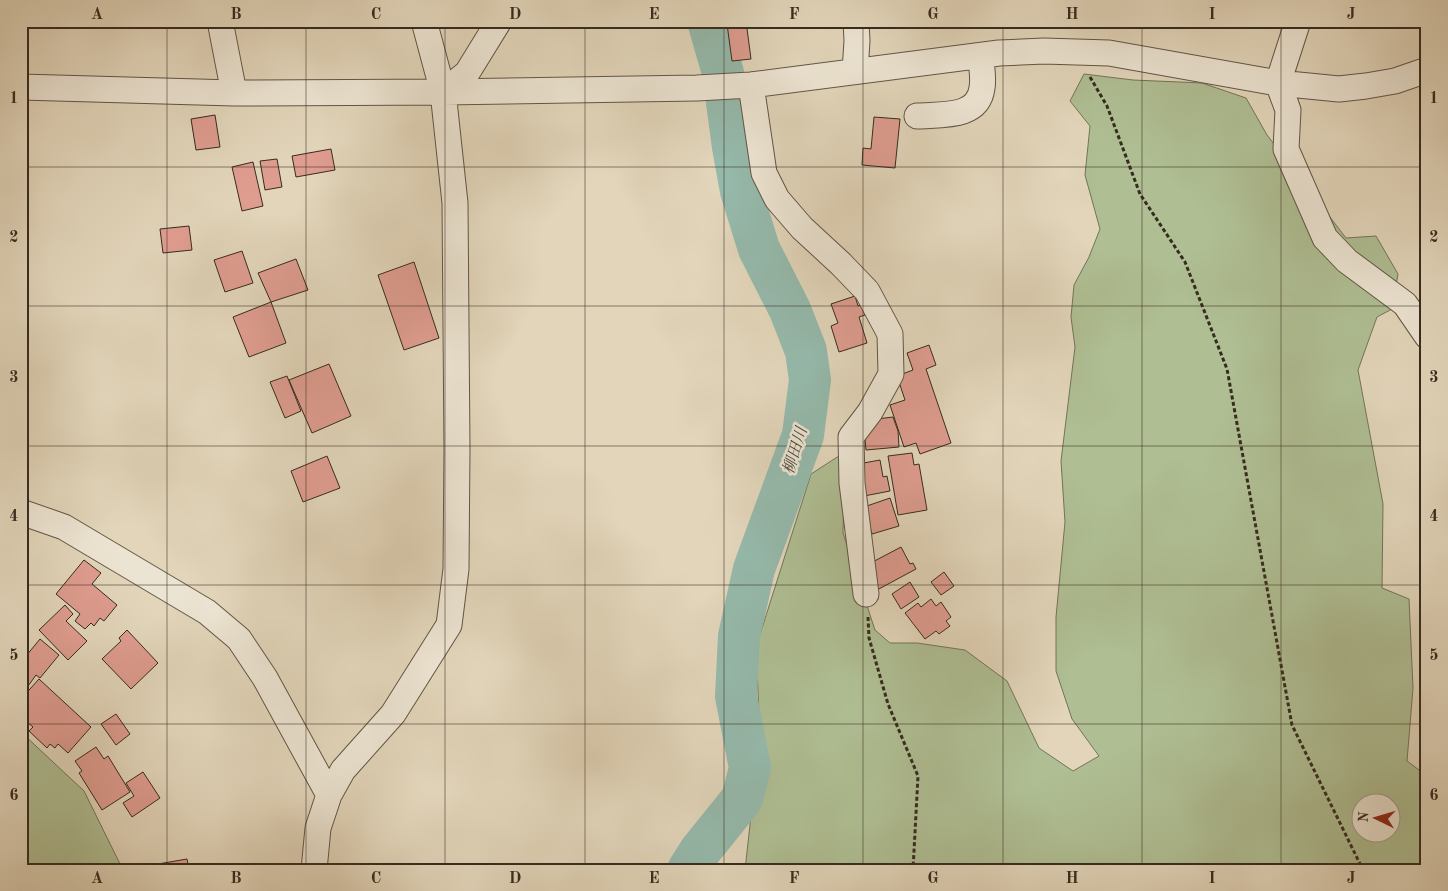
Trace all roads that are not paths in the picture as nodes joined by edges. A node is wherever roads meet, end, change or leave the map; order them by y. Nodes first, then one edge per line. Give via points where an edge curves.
1 (220, 21) edge
2 (424, 21) edge
3 (499, 21) edge
4 (856, 21) edge
5 (1298, 21) edge
6 (981, 56) junction
7 (1427, 70) edge
8 (854, 71) junction
9 (1278, 83) junction
10 (743, 86) junction
11 (21, 88) edge
12 (443, 92) junction
13 (234, 93) junction
14 (917, 116) dead end
15 (1427, 336) edge
16 (21, 512) edge
17 (866, 594) road end
18 (329, 795) junction
19 (314, 870) edge

1 - 13 street
2 - 12 street
3 - 12 street via 467,73
4 - 8 street
5 - 9 street
6 - 8 street
6 - 9 street via 1044,51 1109,53
6 - 14 street via 982,88 978,102 970,110
7 - 9 street via 1394,81 1339,89
8 - 10 street
9 - 15 street via 1288,110 1286,149 1325,238 1347,261 1405,304
10 - 12 street
10 - 17 street via 764,173 777,199 867,291 890,334 891,374 870,412 851,437 852,483
11 - 13 street
12 - 13 street
12 - 18 street via 455,203 456,569 449,625 393,714 343,770
16 - 18 street via 64,527 207,612 239,639 265,678
18 - 19 street via 318,828

